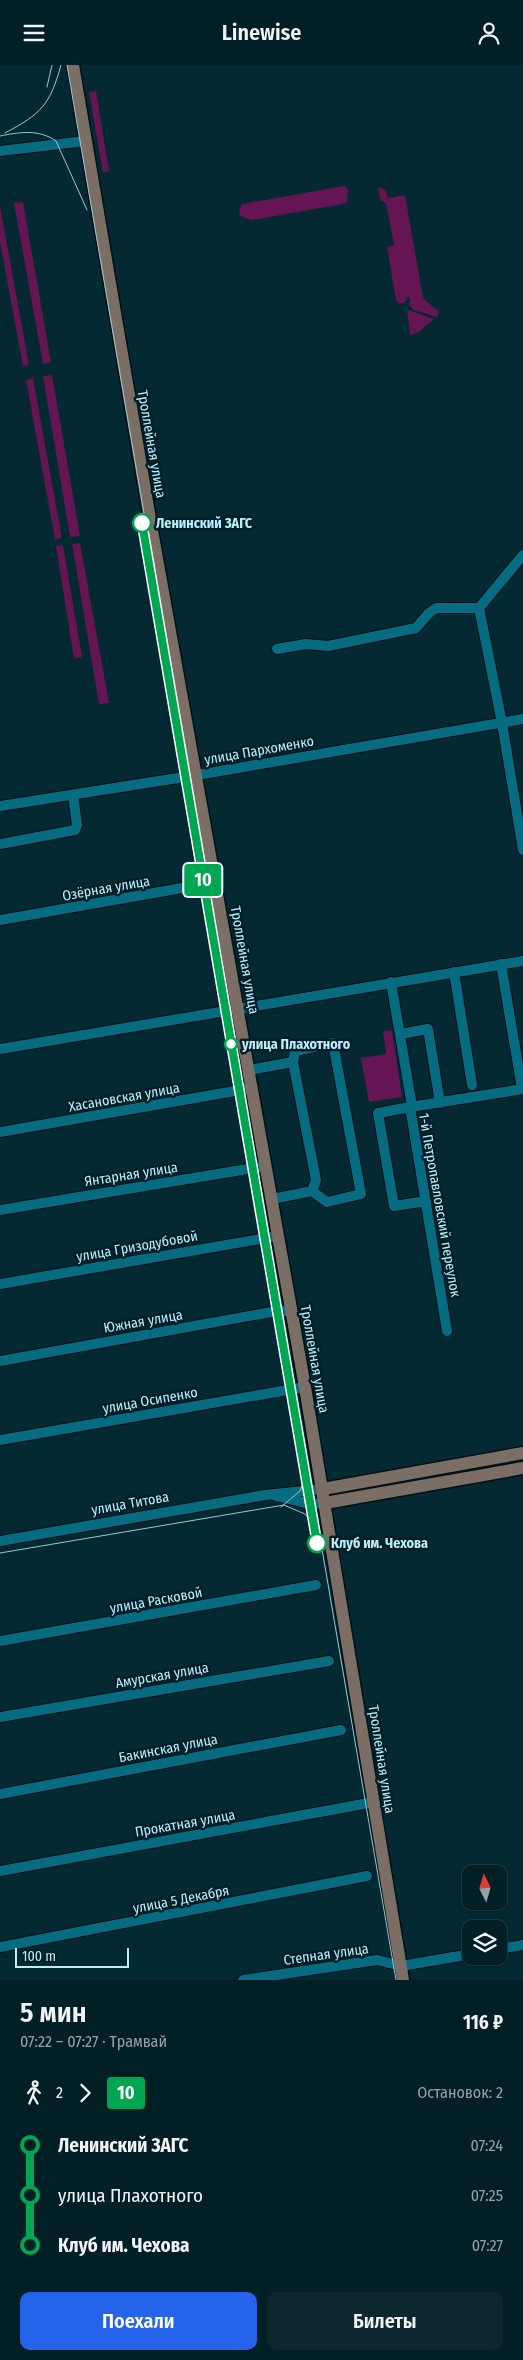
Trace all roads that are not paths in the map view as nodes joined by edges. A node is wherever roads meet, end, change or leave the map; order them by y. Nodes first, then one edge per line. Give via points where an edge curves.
1 (73, 65) edge
2 (85, 141) junction
3 (0, 151) edge
4 (523, 555) edge
5 (478, 608) junction
6 (277, 649) dead end
7 (523, 719) edge
8 (502, 723) junction
9 (197, 775) junction
10 (73, 795) junction
11 (0, 806) edge
12 (0, 843) edge
13 (523, 850) edge
14 (216, 882) junction
15 (0, 920) edge
16 (523, 961) edge
17 (501, 964) junction
18 (454, 972) junction
19 (391, 982) junction
20 (238, 1008) junction
21 (400, 1034) junction
22 (0, 1049) edge
23 (294, 1062) junction
24 (249, 1070) junction
25 (472, 1085) dead end
26 (252, 1088) junction
27 (523, 1089) edge
28 (410, 1103) junction
29 (440, 1103) junction
30 (0, 1133) edge
31 (266, 1166) junction
32 (312, 1191) junction
33 (272, 1199) junction
34 (426, 1201) junction
35 (0, 1210) edge
36 (278, 1236) junction
37 (0, 1284) edge
38 (292, 1311) junction
39 (447, 1331) dead end
40 (0, 1361) edge
41 (305, 1387) junction
42 (0, 1440) edge
43 (523, 1453) edge
44 (523, 1469) edge
45 (322, 1489) junction
46 (265, 1495) junction
47 (325, 1503) junction
48 (0, 1541) edge
49 (316, 1585) dead end
50 (0, 1641) edge
51 (329, 1661) dead end
52 (0, 1717) edge
53 (341, 1730) dead end
54 (0, 1794) edge
55 (374, 1802) junction
56 (0, 1871) edge
57 (367, 1876) dead end
58 (523, 1945) edge
59 (0, 1947) edge
60 (507, 1948) edge
61 (462, 1956) edge
62 (401, 1966) junction
63 (243, 1980) edge
64 (404, 1980) edge

1 - 2 main road, Троллейная улица
2 - 3 street
2 - 9 main road, Троллейная улица
4 - 5 street
5 - 6 street via 436,608 416,628 328,645 306,644
5 - 8 street
7 - 8 street, улица Пархоменко
8 - 9 street, улица Пархоменко
8 - 13 street
9 - 10 street, улица Пархоменко
9 - 14 main road, Троллейная улица
10 - 11 street, улица Пархоменко
10 - 12 street via 75,830
14 - 15 street, Озёрная улица
14 - 20 main road, Троллейная улица
16 - 17 street
17 - 18 street
17 - 27 street
18 - 19 street
18 - 25 street
19 - 20 street
19 - 21 street, 1-й Петропавловский переулок
20 - 22 street
20 - 24 main road, Троллейная улица
21 - 28 street, 1-й Петропавловский переулок
21 - 29 street via 428,1029
23 - 24 street
23 - 32 street via 316,1180
23 - 32 street via 295,1051 333,1043 361,1194 327,1202
24 - 26 main road, Троллейная улица
26 - 30 street, Хасановская улица
26 - 31 main road, Троллейная улица
27 - 29 street, 1-й Петропавловский переулок
28 - 29 street, 1-й Петропавловский переулок
28 - 34 street, 1-й Петропавловский переулок
28 - 34 street via 378,1113 394,1207
31 - 33 main road, Троллейная улица
31 - 35 street, Янтарная улица
32 - 33 street
33 - 36 main road, Троллейная улица
34 - 39 street, 1-й Петропавловский переулок
36 - 37 street, улица Гризодубовой
36 - 38 main road, Троллейная улица
38 - 40 street, Южная улица via 277,1311
38 - 41 main road, Троллейная улица
41 - 42 street, улица Осипенко
41 - 45 main road, Троллейная улица
43 - 45 main road, улица Титова
44 - 47 main road, улица Титова
45 - 46 street, улица Титова
45 - 47 main road, Троллейная улица
46 - 47 street, улица Титова
46 - 48 street, улица Титова
47 - 55 main road, Троллейная улица
49 - 50 street, улица Расковой
51 - 52 street, Амурская улица
53 - 54 street, Бакинская улица
55 - 56 street, Прокатная улица
55 - 62 main road, Троллейная улица
57 - 59 street, улица 5 Декабря
58 - 60 street
61 - 62 street, Степная улица
62 - 63 street, Степная улица via 377,1960
62 - 64 main road, Троллейная улица

